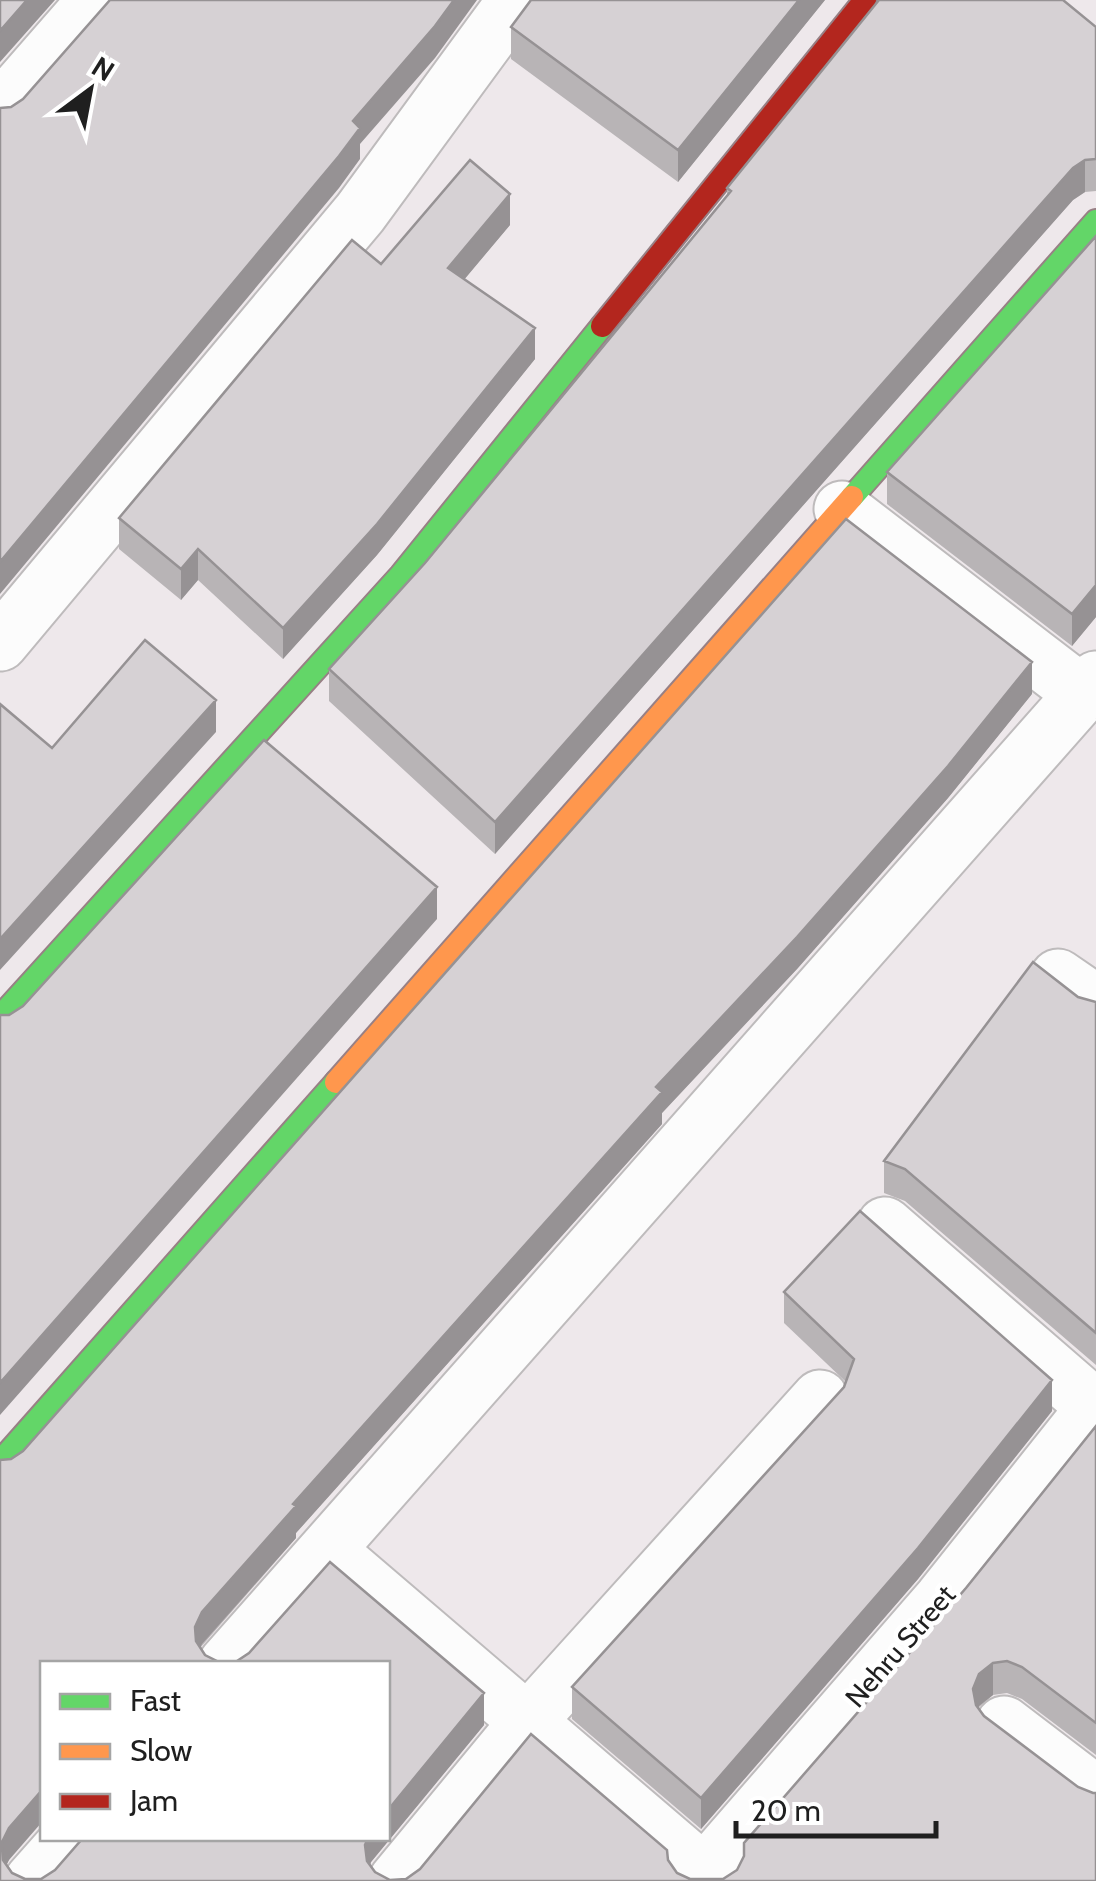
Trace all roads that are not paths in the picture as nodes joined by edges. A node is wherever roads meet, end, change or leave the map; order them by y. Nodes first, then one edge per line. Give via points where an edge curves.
1 (96, 0) edge
2 (516, 0) edge
3 (865, 0) edge
4 (0, 110) edge
5 (1096, 220) edge
6 (842, 508) junction
7 (0, 643) edge
8 (1089, 687) edge
9 (0, 1017) edge
10 (885, 1225) dead end
11 (820, 1398) dead end
12 (1096, 1407) edge
13 (0, 1462) edge
14 (327, 1550) junction
15 (229, 1661) edge
16 (528, 1721) junction
17 (1004, 1724) dead end
18 (1096, 1794) edge
19 (67, 1841) edge
20 (705, 1878) edge
21 (32, 1881) edge
22 (396, 1881) edge

1 - 4 street
2 - 7 street via 360,213
3 - 9 street via 401,575
5 - 6 street
6 - 8 street
6 - 13 street
8 - 14 street
10 - 12 street
11 - 16 street
12 - 20 street, Nehru Street
14 - 15 street
14 - 16 street
16 - 20 street
16 - 22 street
17 - 18 street
19 - 21 street

